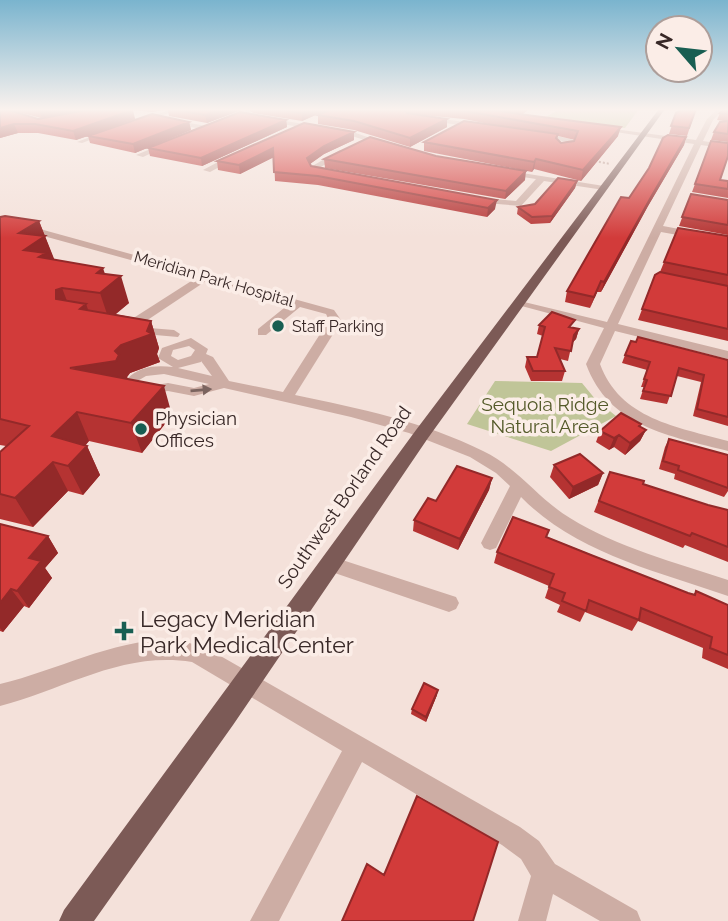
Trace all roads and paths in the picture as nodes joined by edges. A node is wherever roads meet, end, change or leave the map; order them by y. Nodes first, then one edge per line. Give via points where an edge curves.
1 (147, 152) edge
2 (346, 152) edge
3 (630, 152) edge
4 (694, 152) edge
5 (243, 153) edge
6 (140, 155) dead end
7 (594, 161) edge
8 (620, 165) junction
9 (207, 170) dead end
10 (502, 171) edge
11 (344, 176) edge
12 (542, 178) junction
13 (604, 188) junction
14 (674, 195) junction
15 (687, 197) edge
16 (461, 198) edge
17 (0, 221) edge
18 (18, 225) junction
19 (657, 228) junction
20 (0, 234) edge
21 (728, 242) edge
22 (635, 272) junction
23 (648, 275) dead end
24 (205, 276) junction
25 (298, 303) junction
26 (520, 304) junction
27 (609, 327) junction
28 (262, 332) dead end
29 (174, 334) dead end
30 (728, 355) edge
31 (200, 356) dead end
32 (224, 384) junction
33 (286, 398) junction
34 (422, 434) junction
35 (728, 446) edge
36 (520, 483) junction
37 (490, 543) dead end
38 (330, 564) junction
39 (728, 588) edge
40 (449, 603) dead end
41 (247, 683) junction
42 (0, 695) edge
43 (357, 747) junction
44 (545, 874) junction
45 (75, 921) edge
46 (264, 921) edge
47 (532, 921) edge
48 (627, 921) edge

1 - 6 street
2 - 11 street via 313,168
3 - 8 main road, Southwest Borland Road
4 - 14 street
5 - 9 street
7 - 8 path
8 - 13 main road, Southwest Borland Road
10 - 12 street
12 - 13 street
12 - 16 street via 514,205
13 - 26 main road, Southwest Borland Road
14 - 15 street
14 - 19 street
17 - 18 street, Meridian Park Hospital
18 - 20 street
18 - 24 street, Meridian Park Hospital
19 - 21 street
19 - 22 street
22 - 23 street
22 - 27 street
24 - 25 street, Meridian Park Hospital
24 - 29 street via 118,328
25 - 28 street
25 - 33 street, Meridian Park Hospital via 327,310 335,320
26 - 27 street
26 - 34 main road, Southwest Borland Road
27 - 30 street
27 - 35 street via 593,364 609,394 649,422
31 - 32 street
32 -> 32 street via 158,369 144,371 135,384 146,392 168,387 194,392
32 - 33 street
33 - 34 street via 374,417
34 - 36 street via 476,453
34 - 38 main road, Southwest Borland Road
36 - 37 street
36 - 39 street via 546,511 576,531
38 - 40 street
38 - 41 main road, Southwest Borland Road
41 - 42 street via 196,653 141,648
41 - 43 street
41 - 45 main road, Southwest Borland Road
43 - 44 street via 511,836 530,850
43 - 46 street
44 - 47 street
44 - 48 street

